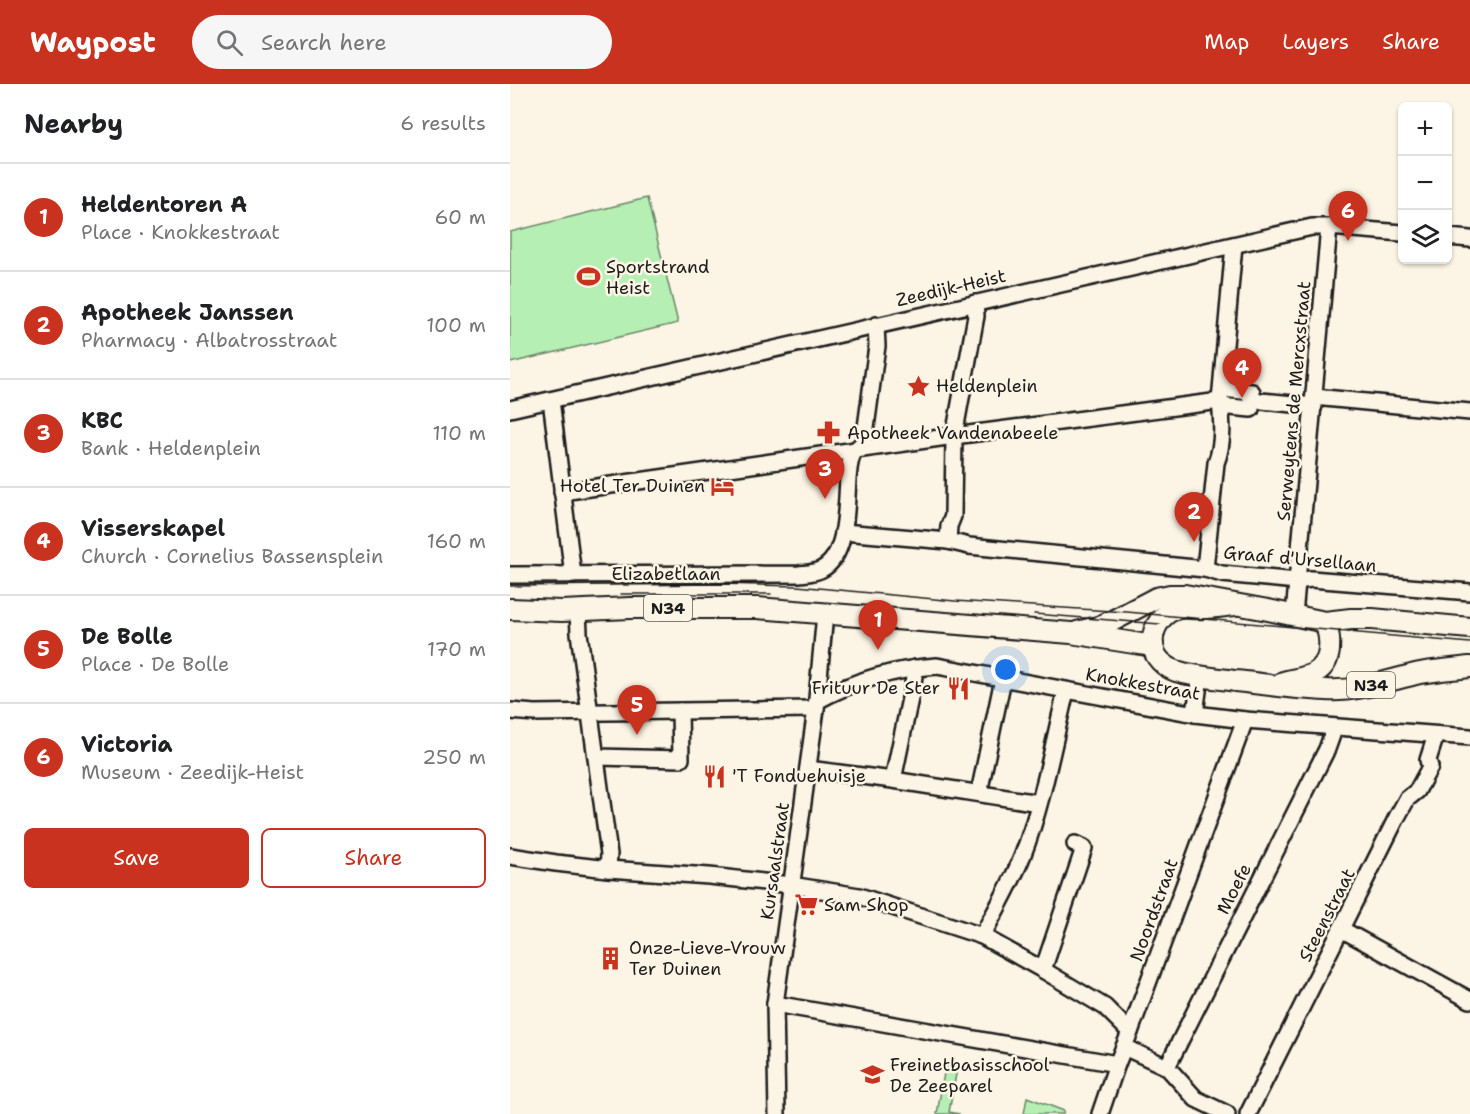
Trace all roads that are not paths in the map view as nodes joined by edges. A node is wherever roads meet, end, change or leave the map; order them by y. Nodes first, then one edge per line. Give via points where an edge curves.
1 (1329, 227) junction
2 (1398, 233) edge
3 (1452, 237) edge
4 (1470, 239) edge
5 (1234, 245) junction
6 (975, 303) junction
7 (876, 325) junction
8 (1221, 399) junction
9 (551, 400) junction
10 (1314, 402) junction
11 (510, 409) edge
12 (1470, 412) edge
13 (954, 436) junction
14 (855, 451) junction
15 (562, 492) junction
16 (843, 532) junction
17 (948, 541) junction
18 (1205, 569) junction
19 (573, 574) junction
20 (510, 575) edge
21 (1297, 581) junction
22 (1470, 592) edge
23 (1234, 604) junction
24 (510, 609) edge
25 (578, 611) junction
26 (825, 614) junction
27 (1294, 615) junction
28 (1324, 622) junction
29 (1470, 628) edge
30 (1071, 633) junction
31 (1153, 646) junction
32 (1470, 667) edge
33 (915, 668) junction
34 (1200, 676) junction
35 (1003, 679) junction
36 (1272, 685) junction
37 (1066, 691) junction
38 (817, 705) junction
39 (510, 711) edge
40 (680, 711) junction
41 (590, 713) junction
42 (1195, 714) junction
43 (1245, 720) junction
44 (1333, 727) junction
45 (1436, 735) junction
46 (1470, 737) edge
47 (597, 757) junction
48 (808, 769) junction
49 (894, 780) junction
50 (980, 793) junction
51 (1039, 803) junction
52 (1075, 844) dead end
53 (510, 856) edge
54 (608, 869) junction
55 (791, 885) junction
56 (1341, 929) junction
57 (982, 936) junction
58 (1043, 970) junction
59 (1470, 1000) edge
60 (775, 1004) junction
61 (1130, 1032) junction
62 (1124, 1047) junction
63 (1117, 1064) junction
64 (1167, 1067) junction
65 (777, 1114) edge
66 (1100, 1114) edge
67 (1227, 1114) edge
68 (1248, 1114) edge

1 - 2 street, Zeedijk-Heist
1 - 5 street, Zeedijk-Heist via 1312,227
1 - 10 street, Serweytens de Mercxstraat
3 - 4 street
5 - 6 street, Zeedijk-Heist
5 - 8 street
6 - 7 street, Zeedijk-Heist
6 - 13 street via 976,316
7 - 9 street, Zeedijk-Heist
7 - 14 street via 877,346 864,442
8 - 10 street via 1252,392 1251,400
8 - 13 street
8 - 18 street via 1219,454
9 - 11 street, Zeedijk-Heist
9 - 15 street
10 - 12 street
10 - 21 street, Serweytens de Mercxstraat
13 - 14 street
13 - 17 street via 953,516
14 - 15 street
14 - 16 street via 850,463
15 - 19 street
16 - 17 street
16 - 19 street, Elizabetlaan via 836,557 822,569 799,574
17 - 18 street, Graaf d'Ursellaan
18 - 21 street, Graaf d'Ursellaan
19 - 20 street, Elizabetlaan
21 - 22 street, Graaf d'Ursellaan
21 - 27 street, Serweytens de Mercxstraat
23 - 27 main road, N34
23 - 30 main road, N34 via 1170,595 1098,627
23 - 31 main road, N34 via 1179,608 1164,615 1154,634
24 - 25 main road, N34
25 - 26 main road, N34 via 730,608
25 - 41 street
26 - 30 main road, N34
26 - 38 street, Kursaalstraat
27 - 28 main road, N34
28 - 29 main road, N34 via 1352,618
28 - 36 main road, N34 via 1329,650 1323,666 1315,673
30 - 31 main road, N34
31 - 34 main road, N34 via 1168,668
32 - 36 main road, N34 via 1345,690
33 - 35 street, Knokkestraat via 937,666
33 - 38 street, Knokkestraat via 868,678 837,690
33 - 49 street
34 - 36 main road, N34
34 - 42 street
35 - 37 street, Knokkestraat
35 - 50 street
37 - 42 street, Knokkestraat
37 - 51 street
38 - 40 street
38 - 48 street, Kursaalstraat
39 - 41 street
40 - 41 street
40 - 47 street via 681,759
41 - 47 street
42 - 43 street, Knokkestraat
43 - 44 street, Knokkestraat
43 - 61 street, Noordstraat
44 - 45 street, Knokkestraat
44 - 64 street, Moefe via 1327,749
45 - 46 street, Knokkestraat
45 - 56 street, Steenstraat via 1428,760 1430,767 1397,817
47 - 54 street
48 - 49 street
48 - 55 street, Kursaalstraat
49 - 50 street
50 - 51 street
51 - 57 street via 1011,881
52 - 58 street via 1084,848
53 - 54 street
54 - 55 street
55 - 57 street via 859,896
55 - 60 street, Kursaalstraat
56 - 59 street
56 - 68 street, Steenstraat
57 - 58 street
58 - 61 street via 1105,1007
60 - 63 street
60 - 65 street, Kursaalstraat
61 - 62 street, Noordstraat
62 - 63 street, Noordstraat
62 - 64 street
63 - 66 street, Noordstraat
64 - 67 street via 1196,1099

